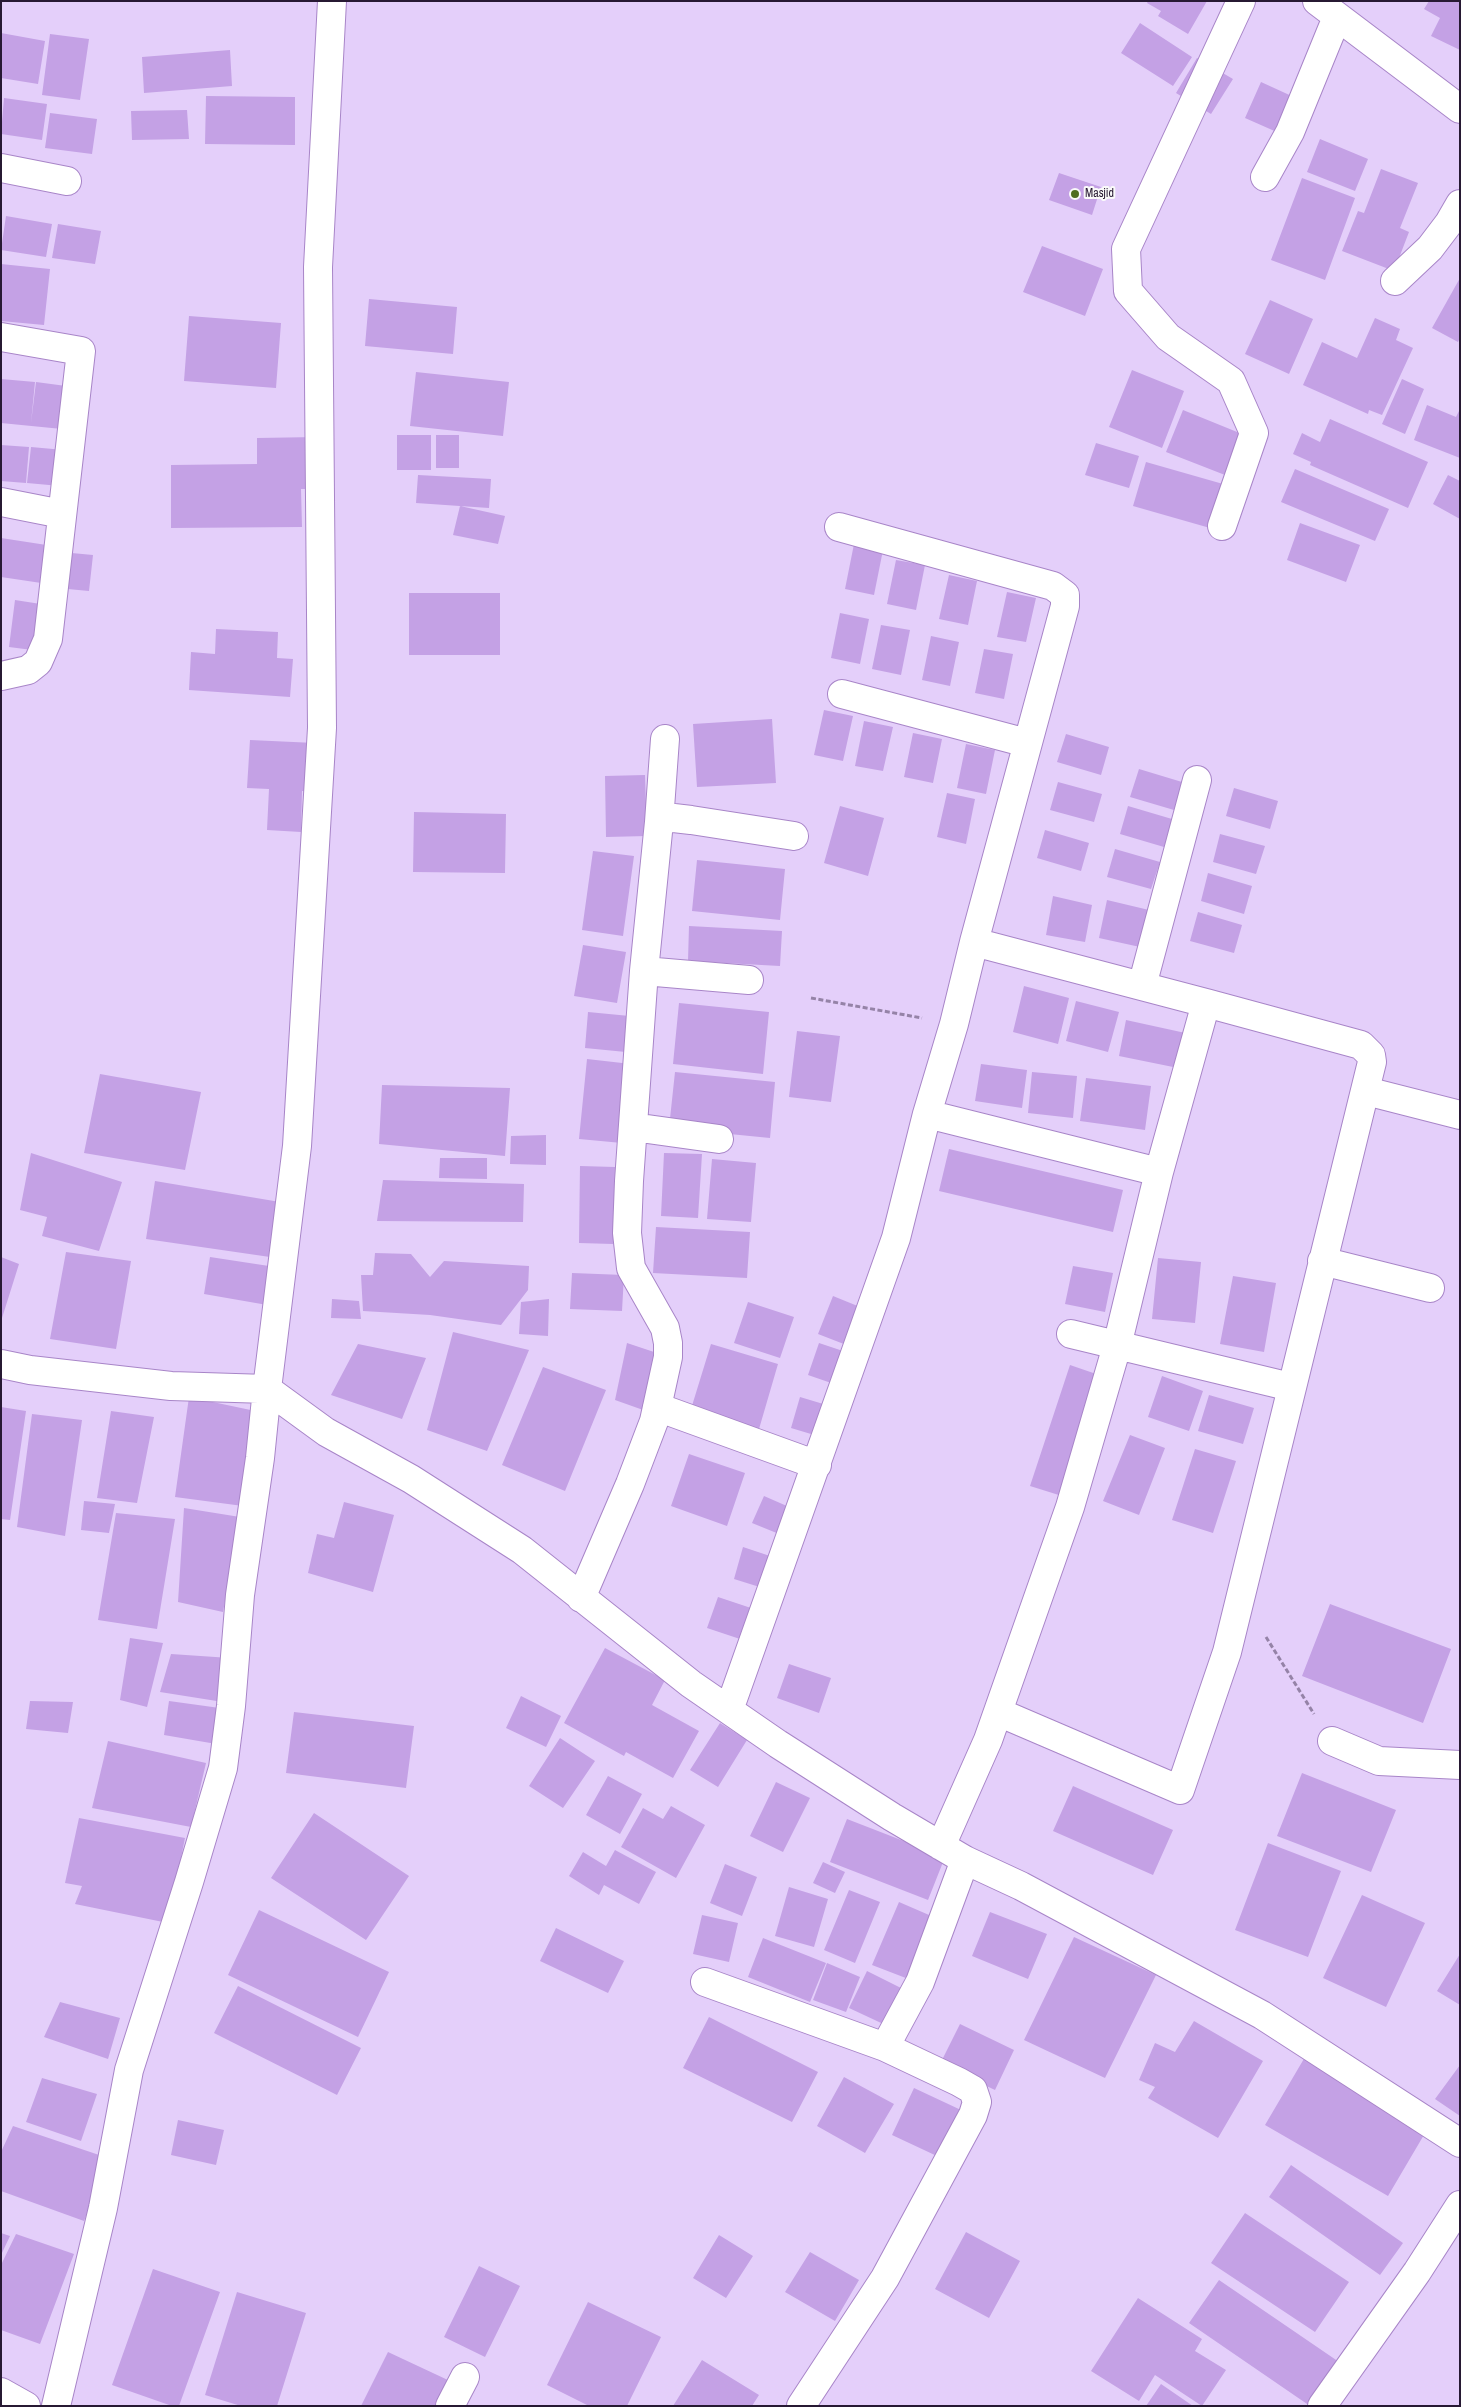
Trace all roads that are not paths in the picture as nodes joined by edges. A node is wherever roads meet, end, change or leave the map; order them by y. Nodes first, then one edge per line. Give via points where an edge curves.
1 (332, 1) edge
2 (1241, 1) edge
3 (1327, 9) edge
4 (1460, 109) edge
5 (1, 168) edge
6 (1264, 177) dead end
7 (67, 181) dead end
8 (1460, 204) edge
9 (1395, 281) dead end
10 (1, 336) edge
11 (1, 502) edge
12 (62, 514) junction
13 (1222, 526) dead end
14 (838, 527) dead end
15 (1, 676) edge
16 (842, 694) dead end
17 (664, 739) dead end
18 (1027, 743) junction
19 (1197, 780) dead end
20 (659, 822) junction
21 (794, 836) dead end
22 (974, 942) junction
23 (644, 971) junction
24 (749, 980) dead end
25 (1142, 986) junction
26 (1206, 1003) junction
27 (1366, 1091) junction
28 (927, 1114) junction
29 (1460, 1115) edge
30 (632, 1126) junction
31 (719, 1139) dead end
32 (1159, 1172) junction
33 (1322, 1261) junction
34 (1430, 1288) dead end
35 (1071, 1334) dead end
36 (1117, 1346) junction
37 (1, 1354) edge
38 (1, 1364) edge
39 (1291, 1387) junction
40 (267, 1389) junction
41 (657, 1407) junction
42 (817, 1465) junction
43 (581, 1598) junction
44 (729, 1710) junction
45 (998, 1712) junction
46 (1332, 1741) road end
47 (1460, 1764) edge
48 (942, 1846) junction
49 (965, 1860) junction
50 (706, 1982) dead end
51 (885, 2047) junction
52 (1460, 2144) edge
53 (1460, 2205) edge
54 (465, 2377) dead end
55 (1, 2392) edge
56 (26, 2406) edge
57 (56, 2406) edge
58 (450, 2406) edge
59 (801, 2406) edge
60 (1322, 2406) edge

1 - 40 street via 318,267 322,728 297,1146
2 - 13 street via 1126,249 1128,291 1168,337 1231,381 1254,433
3 - 4 street
3 - 6 street via 1290,132
5 - 7 street
8 - 9 street via 1430,248
10 - 12 street via 81,351
11 - 12 street
12 - 15 street via 48,638 38,662 28,670
14 - 18 street via 1054,586 1065,595 1065,606
16 - 18 street
17 - 20 street
18 - 22 street
19 - 25 street
20 - 21 street via 665,817
20 - 23 street
22 - 25 street
22 - 28 street
23 - 24 street
23 - 30 street
25 - 26 street
26 - 27 street via 1361,1045 1371,1055 1372,1062
26 - 32 street
27 - 29 street
27 - 33 street
28 - 32 street
28 - 42 street via 896,1238
30 - 31 street
30 - 41 street via 627,1233 631,1268 664,1328 668,1342 668,1357
32 - 36 street
33 - 34 street
33 - 39 street
35 - 36 street
36 - 39 street
36 - 45 street via 1070,1507
37 - 40 street via 47,1364
38 - 40 street via 171,1386
39 - 45 street via 1242,1598 1180,1790
40 - 43 street via 326,1432 411,1478 522,1550
40 - 57 street via 240,1595 231,1706 222,1768 129,2070 103,2208
41 - 42 street
41 - 43 street via 630,1484
42 - 44 street
43 - 44 street
44 - 48 street
45 - 48 street
46 - 47 street via 1379,1761
48 - 49 street
49 - 51 street via 920,1982
49 - 52 street via 1022,1886 1262,2015
50 - 51 street
51 - 59 street via 973,2090 977,2102 885,2278
53 - 60 street
54 - 58 street
55 - 56 street

